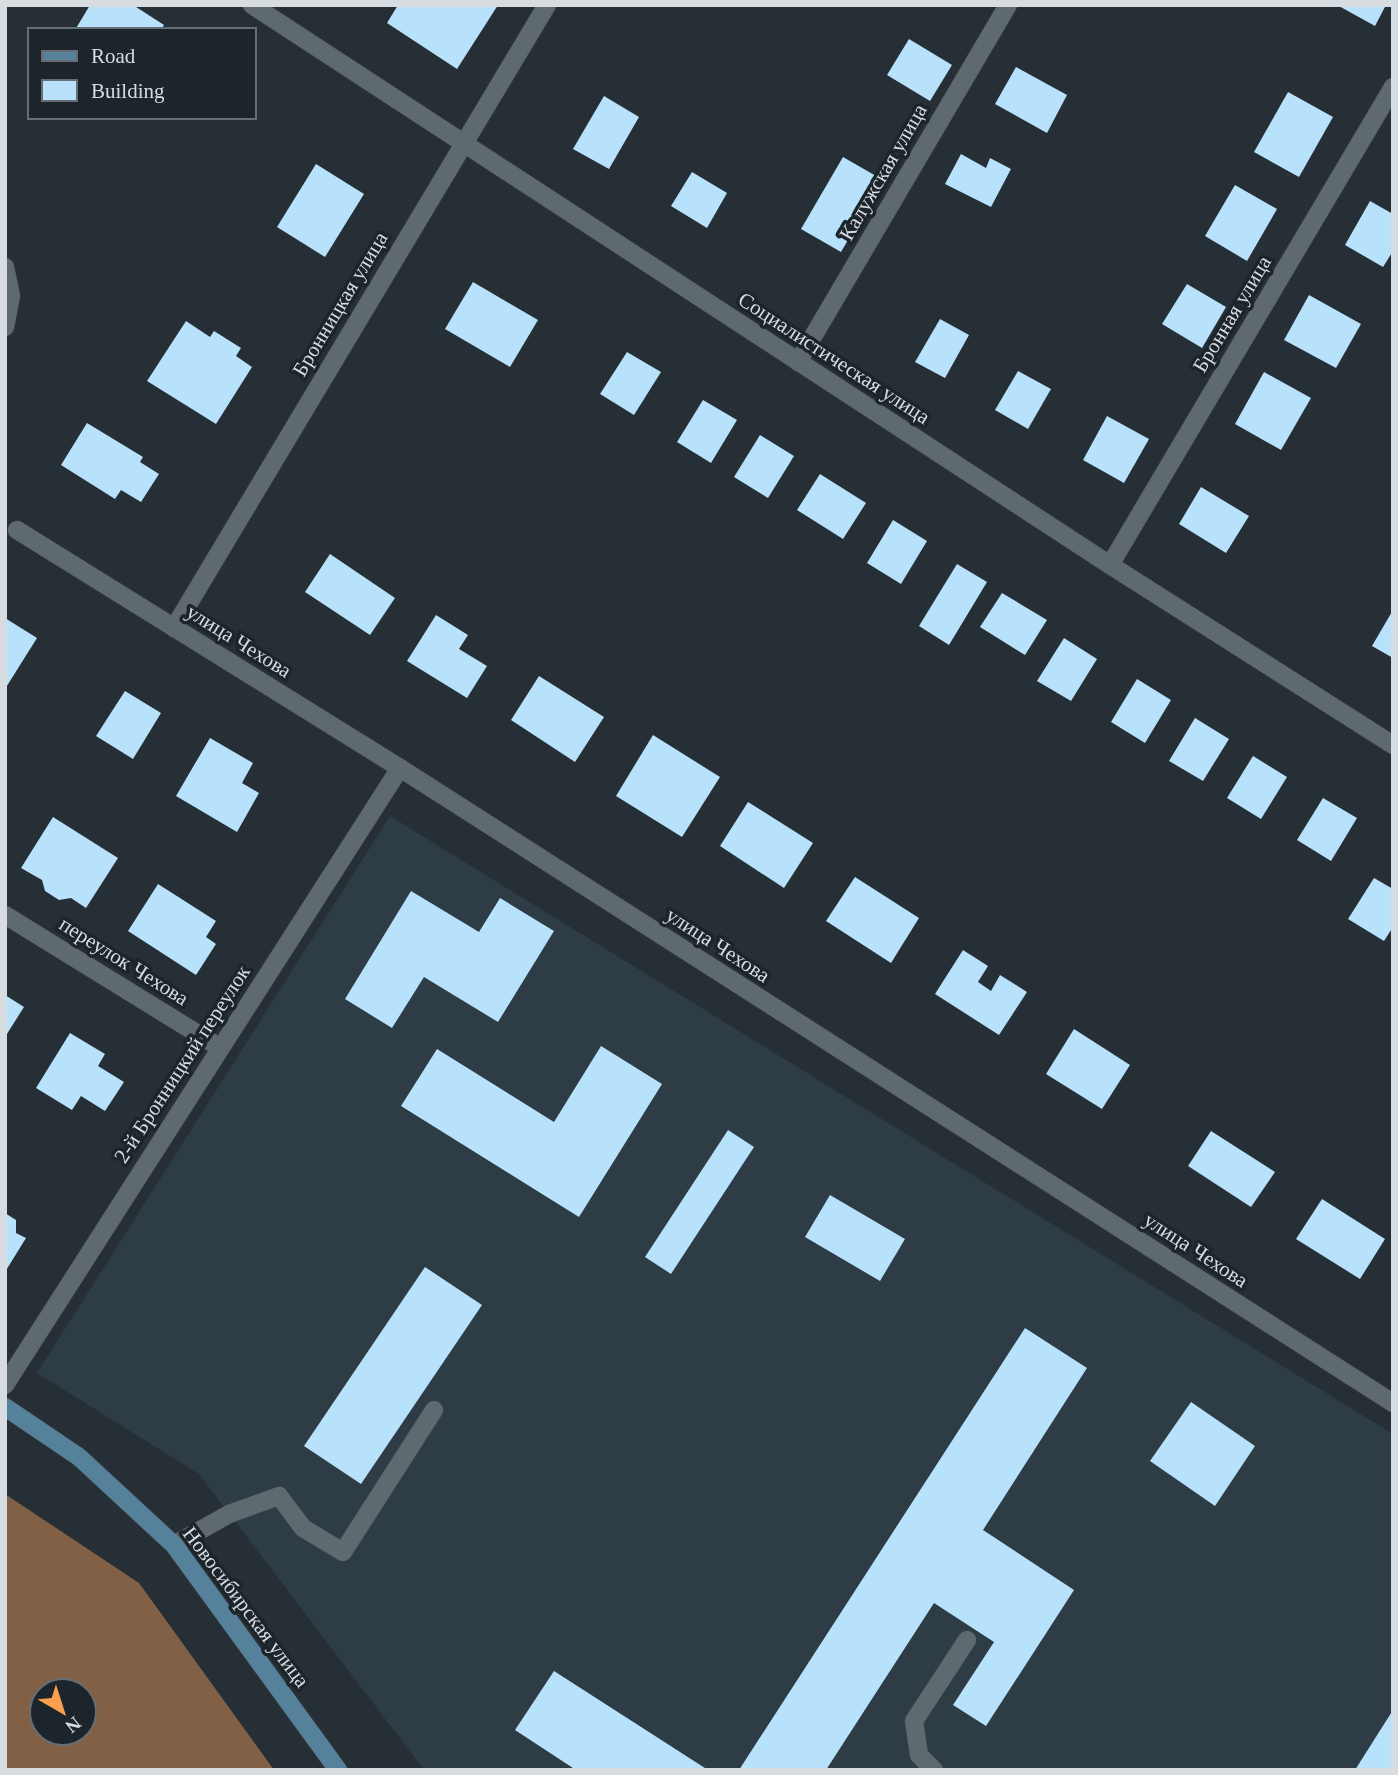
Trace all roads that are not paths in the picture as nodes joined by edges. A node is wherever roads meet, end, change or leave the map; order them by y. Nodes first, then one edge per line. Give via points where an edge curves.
1 (252, 5) edge
2 (547, 5) edge
3 (1008, 5) edge
4 (1393, 87) edge
5 (463, 142) junction
6 (5, 267) edge
7 (5, 327) edge
8 (798, 362) junction
9 (17, 530) dead end
10 (1110, 565) junction
11 (174, 628) junction
12 (1393, 745) edge
13 (400, 768) junction
14 (5, 915) edge
15 (219, 1047) junction
16 (5, 1385) edge
17 (1393, 1403) edge
18 (5, 1406) edge
19 (434, 1410) dead end
20 (174, 1545) junction
21 (967, 1640) dead end
22 (338, 1770) edge
23 (934, 1770) edge

1 - 5 street, Социалистическая улица
2 - 5 street, Бронницкая улица
3 - 8 street, Калужская улица
4 - 10 street, Бронная улица
5 - 8 street, Социалистическая улица
5 - 11 street, Бронницкая улица
6 - 7 street via 11,296
8 - 10 street, Социалистическая улица
9 - 11 street, улица Чехова
10 - 12 street, Социалистическая улица
11 - 13 street, улица Чехова
13 - 15 street, 2-й Бронницкий переулок
13 - 17 street, улица Чехова
14 - 15 street, переулок Чехова
15 - 16 street, 2-й Бронницкий переулок
18 - 20 main road, Новосибирская улица via 79,1457
19 - 20 street via 343,1552 303,1528 279,1496 229,1514
20 - 22 main road, Новосибирская улица
21 - 23 street via 914,1721 919,1755

